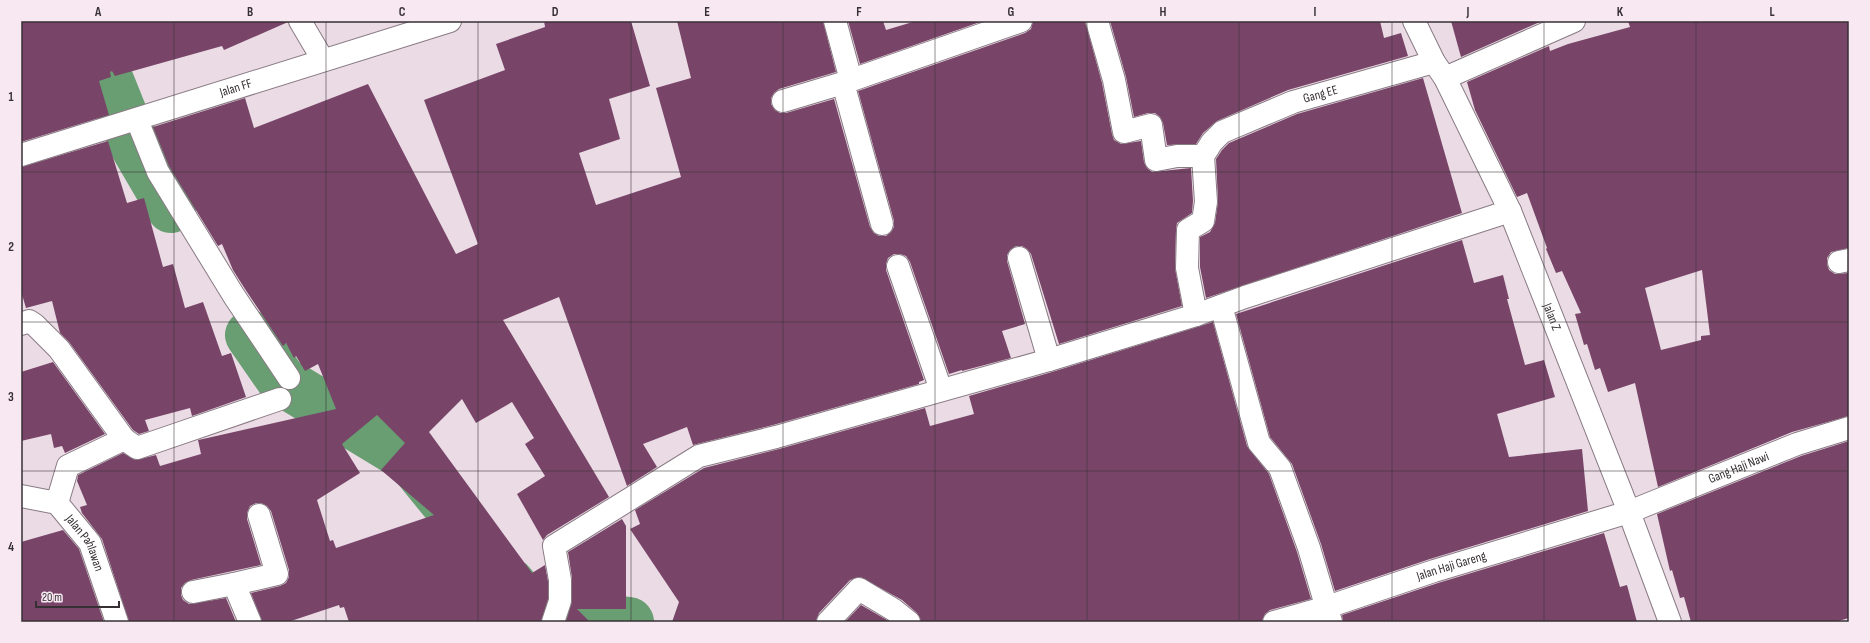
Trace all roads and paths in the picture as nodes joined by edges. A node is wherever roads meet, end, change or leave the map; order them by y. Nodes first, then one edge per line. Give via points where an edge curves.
1 (300, 21) edge
2 (450, 21) edge
3 (835, 21) edge
4 (1021, 21) edge
5 (1097, 21) edge
6 (1414, 21) edge
7 (1574, 21) edge
8 (323, 60) junction
9 (1439, 70) junction
10 (847, 82) junction
11 (783, 101) dead end
12 (134, 120) junction
13 (1208, 149) junction
14 (21, 156) edge
15 (1510, 211) junction
16 (882, 224) dead end
17 (1019, 258) dead end
18 (898, 266) dead end
19 (1221, 306) junction
20 (1196, 315) junction
21 (21, 324) edge
22 (1049, 360) junction
23 (289, 378) dead end
24 (941, 390) junction
25 (280, 399) dead end
26 (1849, 428) edge
27 (124, 439) junction
28 (21, 496) edge
29 (57, 503) junction
30 (1629, 512) junction
31 (259, 515) dead end
32 (234, 584) junction
33 (193, 592) dead end
34 (1329, 615) edge
35 (117, 622) edge
36 (250, 622) edge
37 (553, 622) edge
38 (828, 622) edge
39 (909, 622) edge
40 (1274, 622) edge
41 (1670, 622) edge

1 - 8 street
2 - 8 street, Jalan FF
3 - 10 street
4 - 10 street
5 - 13 street via 1114,80 1124,132 1151,125 1156,160
6 - 9 street, Jalan Z
7 - 9 street, Gang EE
8 - 12 street, Jalan FF
9 - 13 street, Gang EE via 1292,102 1222,132
9 - 15 street, Jalan Z
10 - 11 street
10 - 16 street
12 - 14 street, Jalan FF
12 - 23 street via 158,172 234,296
13 - 20 street via 1203,221 1188,230 1187,268
15 - 19 street
15 - 30 street, Jalan Z
17 - 22 street
18 - 24 street
19 - 20 street
19 - 34 street via 1259,443 1280,468 1309,548
20 - 22 street
21 - 27 street via 29,321 59,349
22 - 24 street
24 - 37 street via 699,456 554,546 560,580 560,601
25 - 27 street via 138,448
26 - 30 street, Gang Haji Nawi via 1797,444
27 - 29 street via 68,466
28 - 29 street, Jalan Pahlawan
29 - 35 street, Jalan Pahlawan via 90,543
30 - 34 street, Jalan Haji Gareng via 1434,571
30 - 41 street, Jalan Z
31 - 32 street via 277,574
32 - 33 street
32 - 36 street
34 - 40 street, Jalan Haji Gareng
38 - 39 street via 859,589

